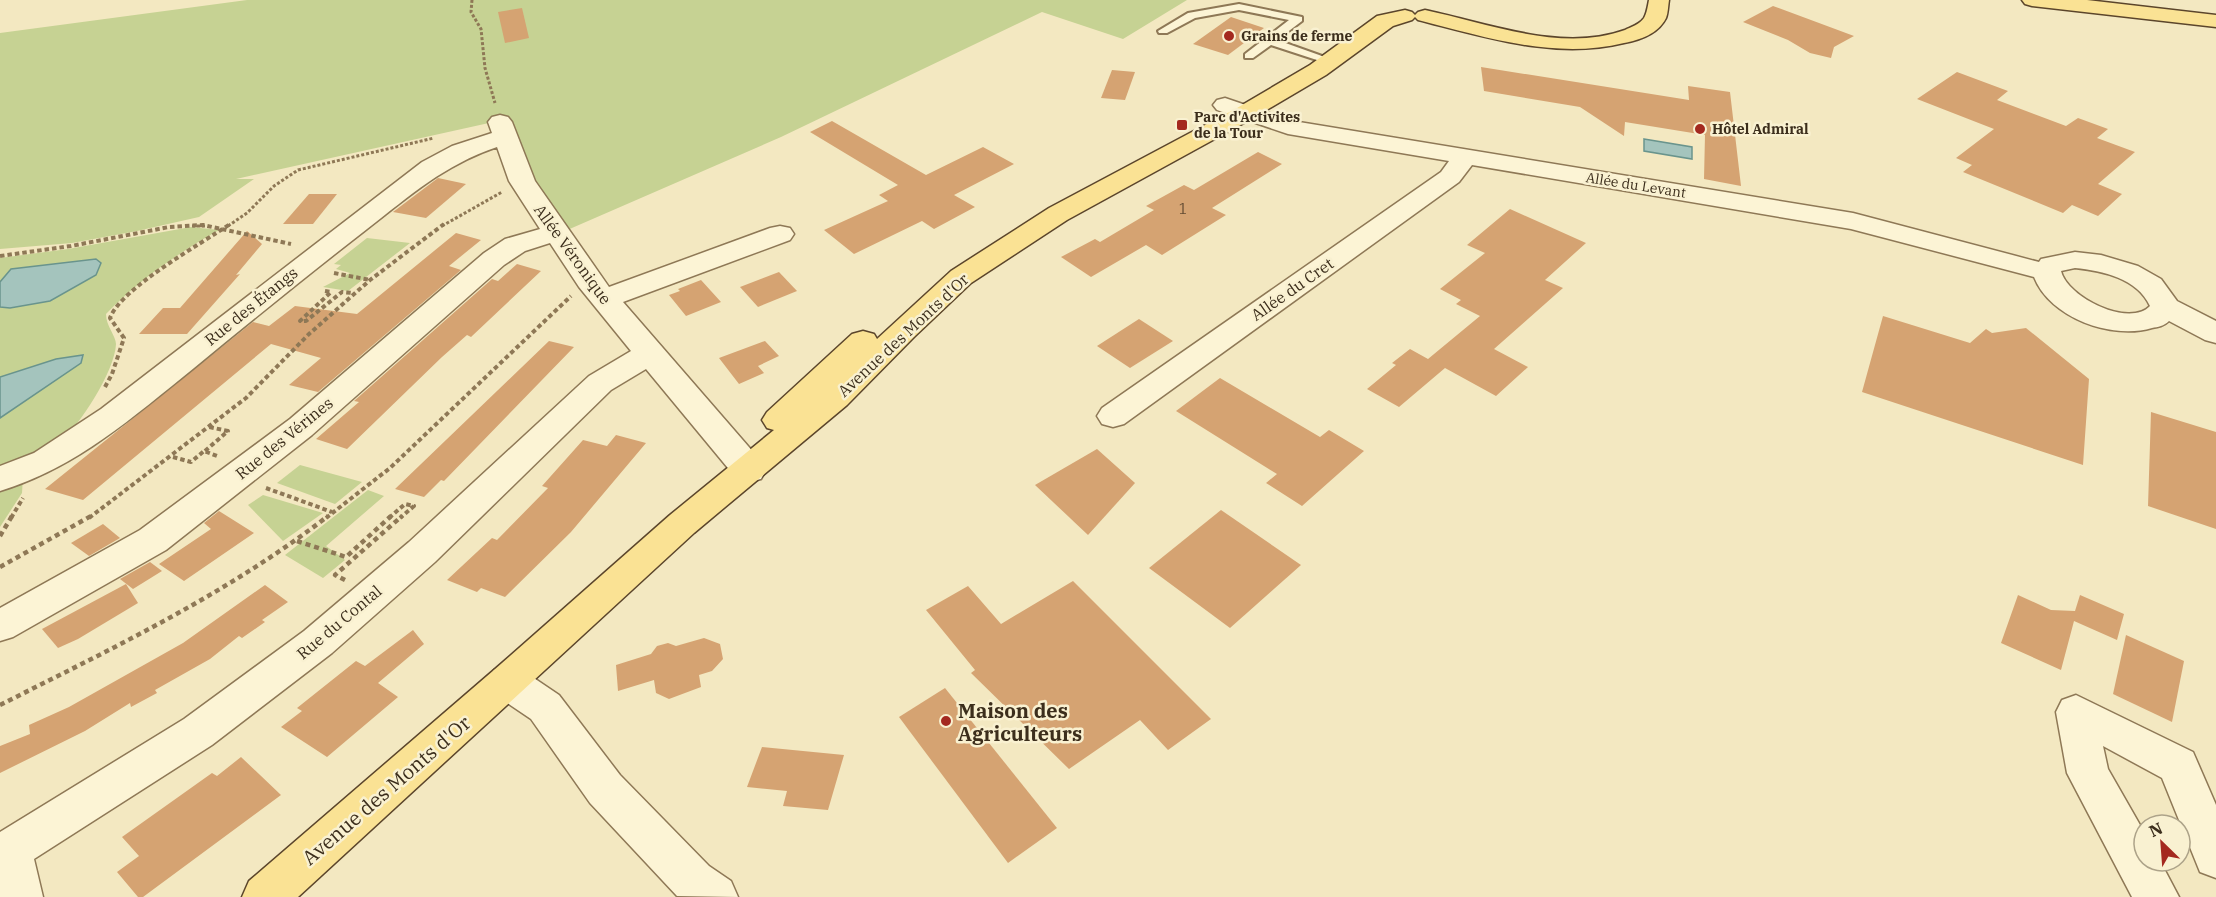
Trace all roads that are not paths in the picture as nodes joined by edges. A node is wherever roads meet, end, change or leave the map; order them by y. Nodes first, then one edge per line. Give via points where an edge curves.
1 (1646, 0) edge
2 (1659, 0) edge
3 (2032, 0) edge
4 (2102, 0) edge
5 (1384, 2) edge
6 (1425, 9) edge
7 (2216, 13) edge
8 (2216, 21) edge
9 (1163, 31) dead end
10 (1270, 41) junction
11 (1249, 56) dead end
12 (1321, 58) junction
13 (1235, 109) junction
14 (502, 129) joint
15 (1465, 157) junction
16 (555, 233) junction
17 (780, 234) dead end
18 (2046, 272) junction
19 (604, 299) junction
20 (2165, 307) junction
21 (2216, 333) edge
22 (650, 353) junction
23 (1113, 416) dead end
24 (744, 463) junction
25 (0, 479) edge
26 (0, 626) edge
27 (508, 682) junction
28 (5, 853) edge
29 (2216, 857) edge
30 (20, 897) edge
31 (265, 897) edge
32 (715, 897) edge
33 (2156, 897) edge

1 - 6 main road via 1639,17 1624,28 1562,37 1537,35
2 - 6 main road via 1655,17 1647,27 1597,43 1530,40
3 - 8 main road
4 - 7 main road
5 - 6 main road via 1391,12
5 - 12 main road, Avenue des Monts d'Or
6 - 12 main road, Avenue des Monts d'Or via 1385,21
9 - 10 lane via 1192,15 1239,7 1298,19
10 - 11 lane
10 - 12 lane
12 - 13 main road, Avenue des Monts d'Or
13 - 15 street, Allée du Levant via 1288,127
13 - 24 main road, Avenue des Monts d'Or via 961,276 836,398
14 - 16 street, Allée Véronique via 522,181
14 - 25 street, Rue des Étangs via 431,167 112,417 46,461
15 - 18 street, Allée du Levant via 1853,221
15 - 23 street, Allée du Cret via 1450,177
16 - 19 street, Allée Véronique
16 - 26 street, Rue des Vérines via 515,245 494,259 301,427 153,540
17 - 19 street
18 - 20 street via 2051,265 2068,260 2109,265 2148,284 2163,298
18 - 20 street via 2047,281 2066,301 2101,317 2152,320 2162,315
19 - 22 street, Allée Véronique
20 - 21 street
22 - 24 street, Allée Véronique
22 - 28 street, Rue du Contal via 600,383 422,552 318,642 198,732
24 - 27 main road, Avenue des Monts d'Or
27 - 31 main road, Avenue des Monts d'Or
27 - 32 street via 545,707 633,821 693,881
28 - 30 street
29 - 33 street via 2178,765 2076,712 2088,773

